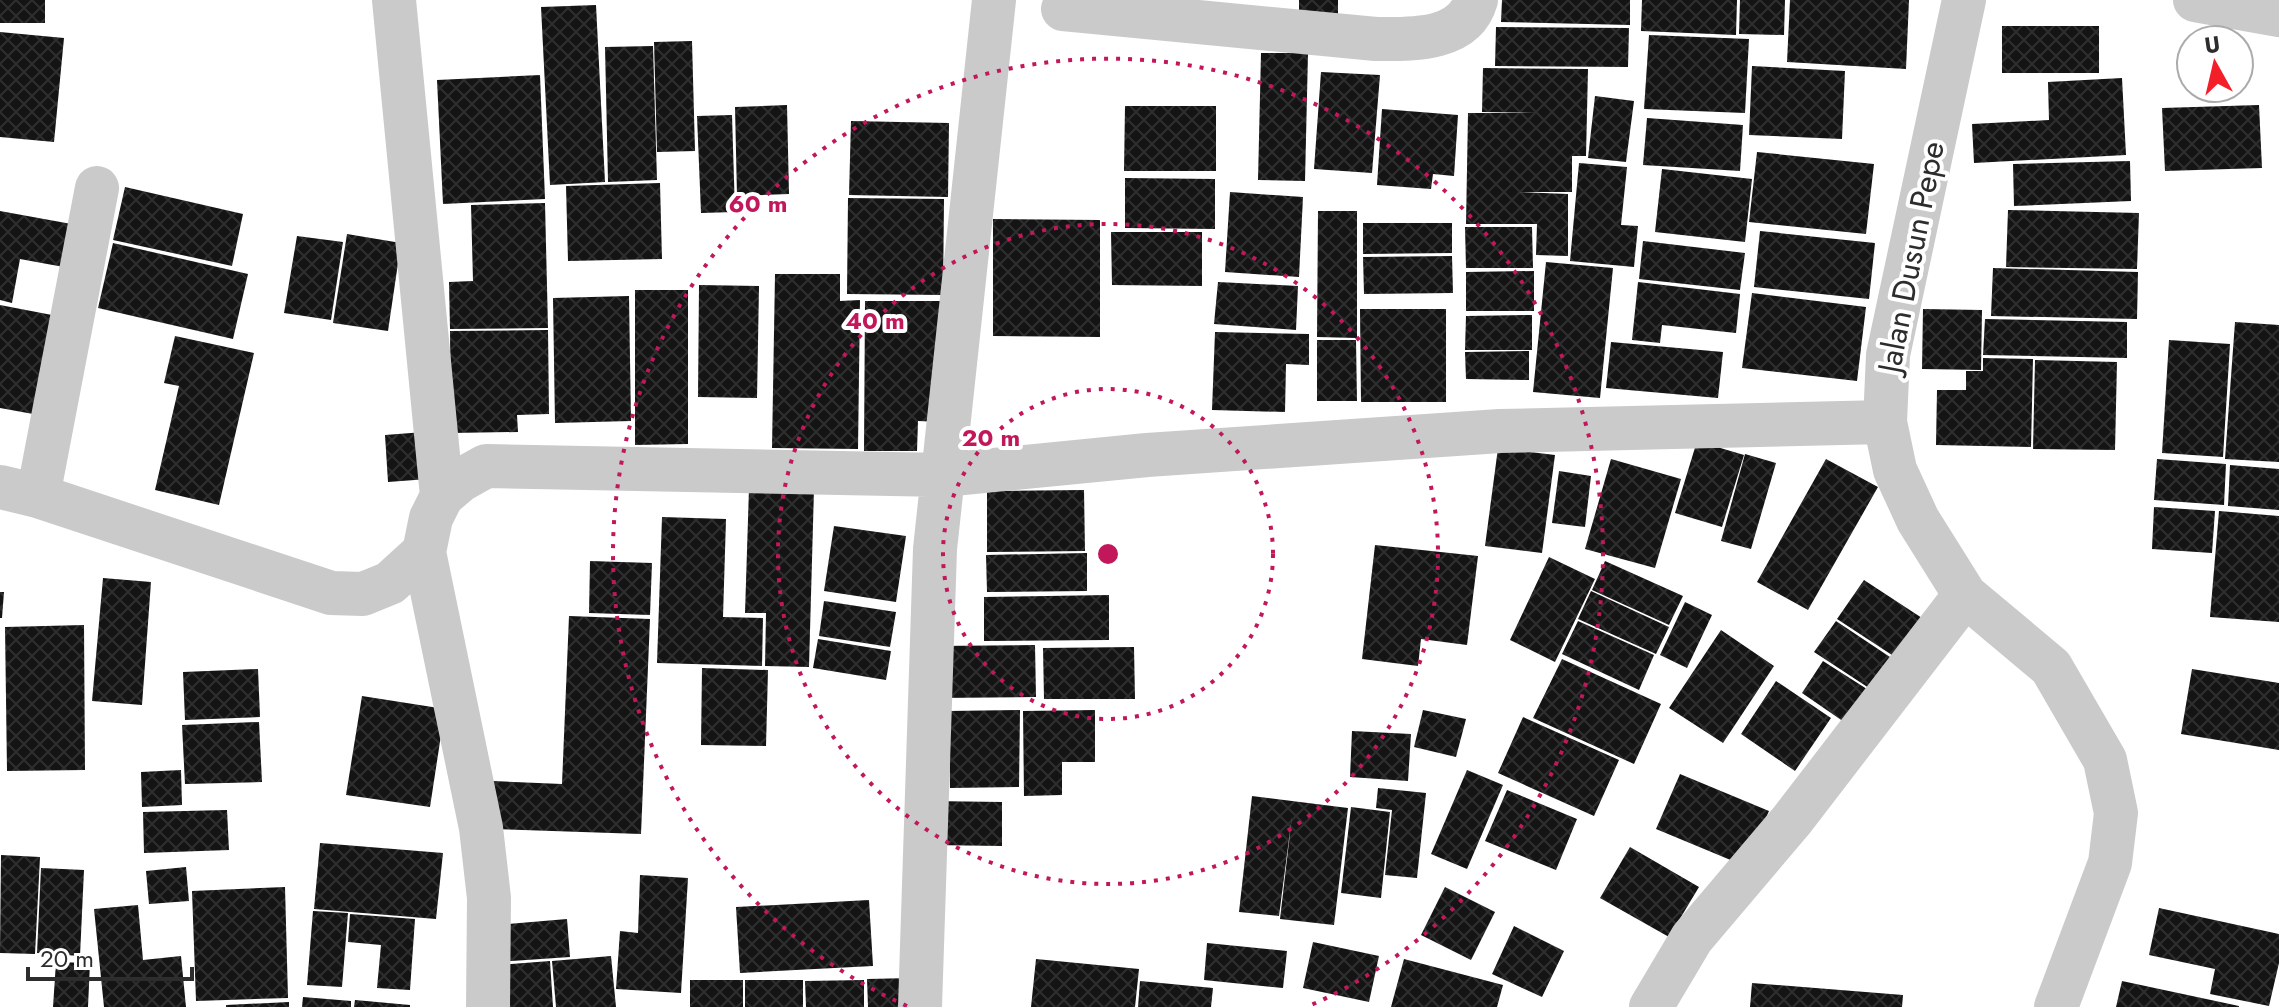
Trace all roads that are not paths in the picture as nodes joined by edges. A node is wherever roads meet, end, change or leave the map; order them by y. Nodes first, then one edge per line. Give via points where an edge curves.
1 (394, 0) edge
2 (995, 0) edge
3 (1476, 0) edge
4 (1964, 0) edge
5 (2195, 0) edge
6 (1062, 4) edge
7 (2279, 15) edge
8 (97, 188) dead end
9 (1885, 422) junction
10 (943, 475) junction
11 (19, 492) edge
12 (442, 496) junction
13 (424, 552) junction
14 (1965, 595) junction
15 (488, 1007) edge
16 (920, 1007) edge
17 (1651, 1007) edge
18 (2056, 1007) edge

1 - 12 street
2 - 6 street
2 - 10 street
3 - 6 street via 1450,31 1418,39 1376,39
4 - 9 street, Jalan Dusun Pepe via 1888,355
5 - 7 street
8 - 11 street
9 - 10 street via 1500,431
9 - 14 street, Jalan Dusun Pepe via 1900,483
10 - 12 street via 486,466
10 - 16 street via 935,549
11 - 13 street via 331,593 363,594 390,583
12 - 13 street
13 - 15 street via 481,828 489,898
14 - 17 street via 1792,820 1692,938
14 - 18 street, Jalan Dusun Pepe via 2051,667 2105,760 2116,813 2110,863

